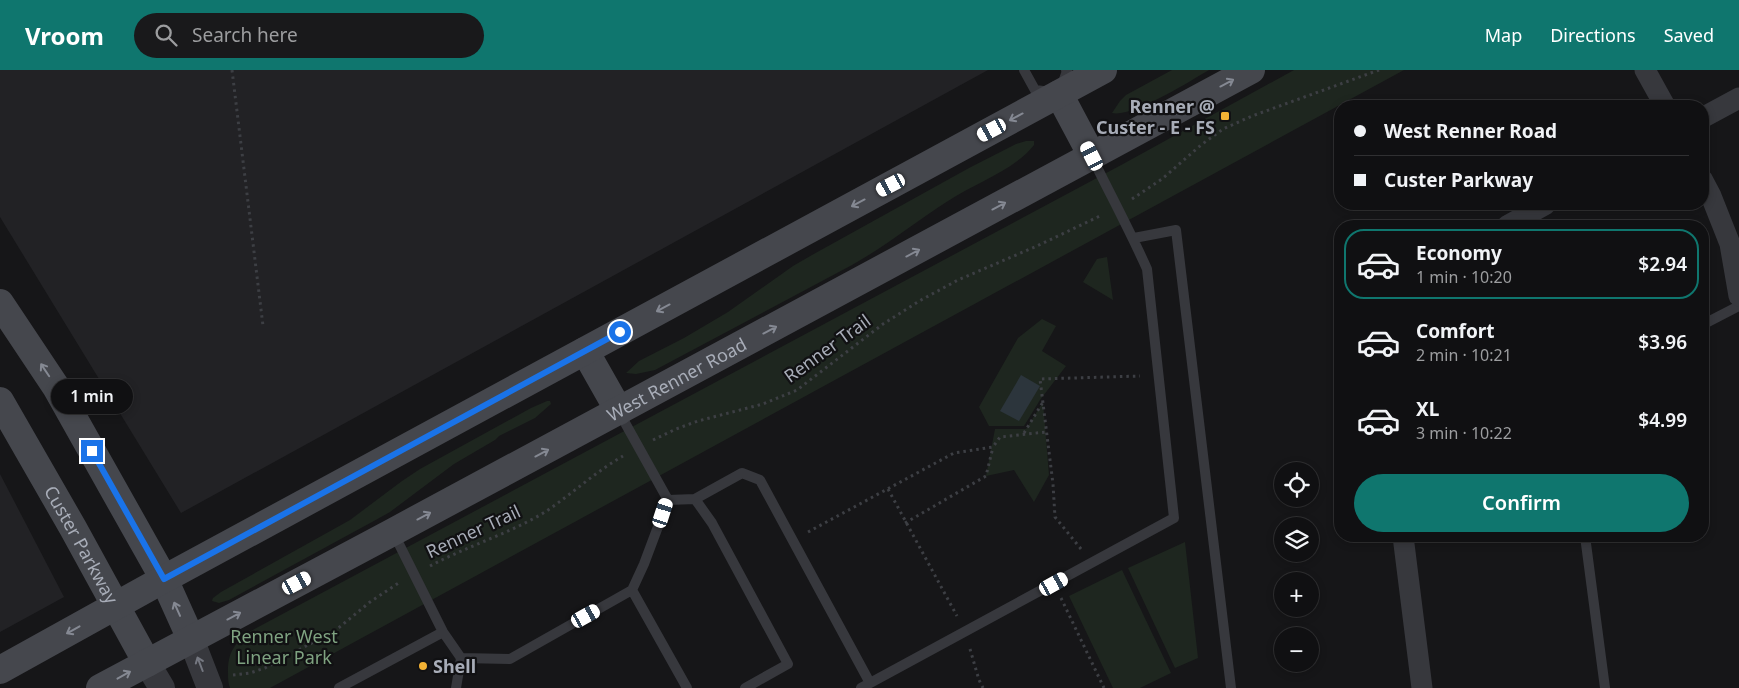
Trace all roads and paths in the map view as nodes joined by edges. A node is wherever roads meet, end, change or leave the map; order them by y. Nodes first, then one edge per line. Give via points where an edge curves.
1 (232, 70) edge
2 (1024, 70) edge
3 (1103, 70) edge
4 (1251, 70) edge
5 (1378, 70) edge
6 (1645, 70) edge
7 (1063, 82) edge
8 (1739, 98) edge
9 (1662, 100) edge
10 (1709, 114) edge
11 (1092, 156) junction
12 (1709, 192) edge
13 (1116, 207) junction
14 (1535, 210) edge
15 (1518, 220) edge
16 (1134, 238) junction
17 (1739, 296) edge
18 (0, 303) edge
19 (1739, 306) edge
20 (1709, 322) edge
21 (263, 326) dead end
22 (585, 351) junction
23 (1159, 375) junction
24 (0, 401) edge
25 (1043, 402) junction
26 (619, 411) junction
27 (1046, 432) junction
28 (1024, 434) junction
29 (639, 447) junction
30 (993, 447) junction
31 (888, 489) junction
32 (668, 500) junction
33 (695, 500) junction
34 (906, 523) junction
35 (811, 531) dead end
36 (393, 532) junction
37 (1404, 542) edge
38 (1586, 542) edge
39 (1092, 563) junction
40 (414, 574) junction
41 (164, 579) junction
42 (1054, 584) junction
43 (632, 590) junction
44 (115, 606) junction
45 (443, 632) junction
46 (965, 632) junction
47 (191, 639) junction
48 (461, 658) junction
49 (147, 663) junction
50 (0, 670) edge
51 (239, 673) dead end
52 (866, 686) edge
53 (100, 688) edge
54 (162, 688) edge
55 (210, 688) edge
56 (339, 688) edge
57 (456, 688) edge
58 (687, 688) edge
59 (745, 688) edge
60 (983, 688) edge
61 (1104, 688) edge
62 (1232, 688) edge
63 (1422, 688) edge
64 (1605, 688) edge

1 - 21 path
2 - 7 lane via 1034,90
3 - 7 main road
11 -> 4 main road, West Renner Road
5 - 13 path, Renner Trail via 1223,129 1162,179
6 - 9 street
7 - 11 main road
7 -> 22 main road
8 - 10 street
11 - 13 lane
26 -> 11 main road, West Renner Road
12 - 17 street via 1730,244
13 - 16 lane
13 - 29 path, Renner Trail via 921,300 883,324 797,390 763,404 698,421
14 - 15 street
16 - 23 lane via 1147,269
16 - 62 lane via 1176,230
41 -> 18 main road via 56,387
19 - 20 lane
22 - 26 main road
22 - 41 main road
23 - 25 path via 1040,379
23 - 39 lane via 1174,518
24 - 44 main road, Custer Parkway
25 - 27 path
25 - 28 path
26 - 29 lane
36 -> 26 main road, West Renner Road
27 - 28 path
27 - 39 path via 1055,517
28 - 30 path via 1000,437
29 - 32 lane
29 - 40 path, Renner Trail via 596,473 544,512
30 - 31 path via 954,453
30 - 34 path via 986,476
31 - 34 path
31 - 35 path
32 - 33 lane
32 - 43 lane
33 - 52 lane via 742,473 760,480
33 - 59 lane via 712,523 788,664
34 - 46 path
36 - 40 lane
47 -> 36 main road, West Renner Road
37 - 63 street
38 - 64 lane
39 - 42 lane
40 - 45 lane
40 - 51 path, Renner Trail via 390,588 336,630 266,668
41 - 44 main road
47 -> 41 main road
42 - 46 lane
42 - 61 path
43 - 48 lane via 510,659
43 - 58 lane
44 - 49 main road, Custer Parkway
44 -> 50 main road
45 - 48 lane
45 - 56 lane
46 - 52 lane
46 - 60 path
47 - 49 main road, West Renner Road
55 -> 47 street
48 - 57 lane
53 -> 49 main road, West Renner Road
49 - 54 street, Custer Parkway

